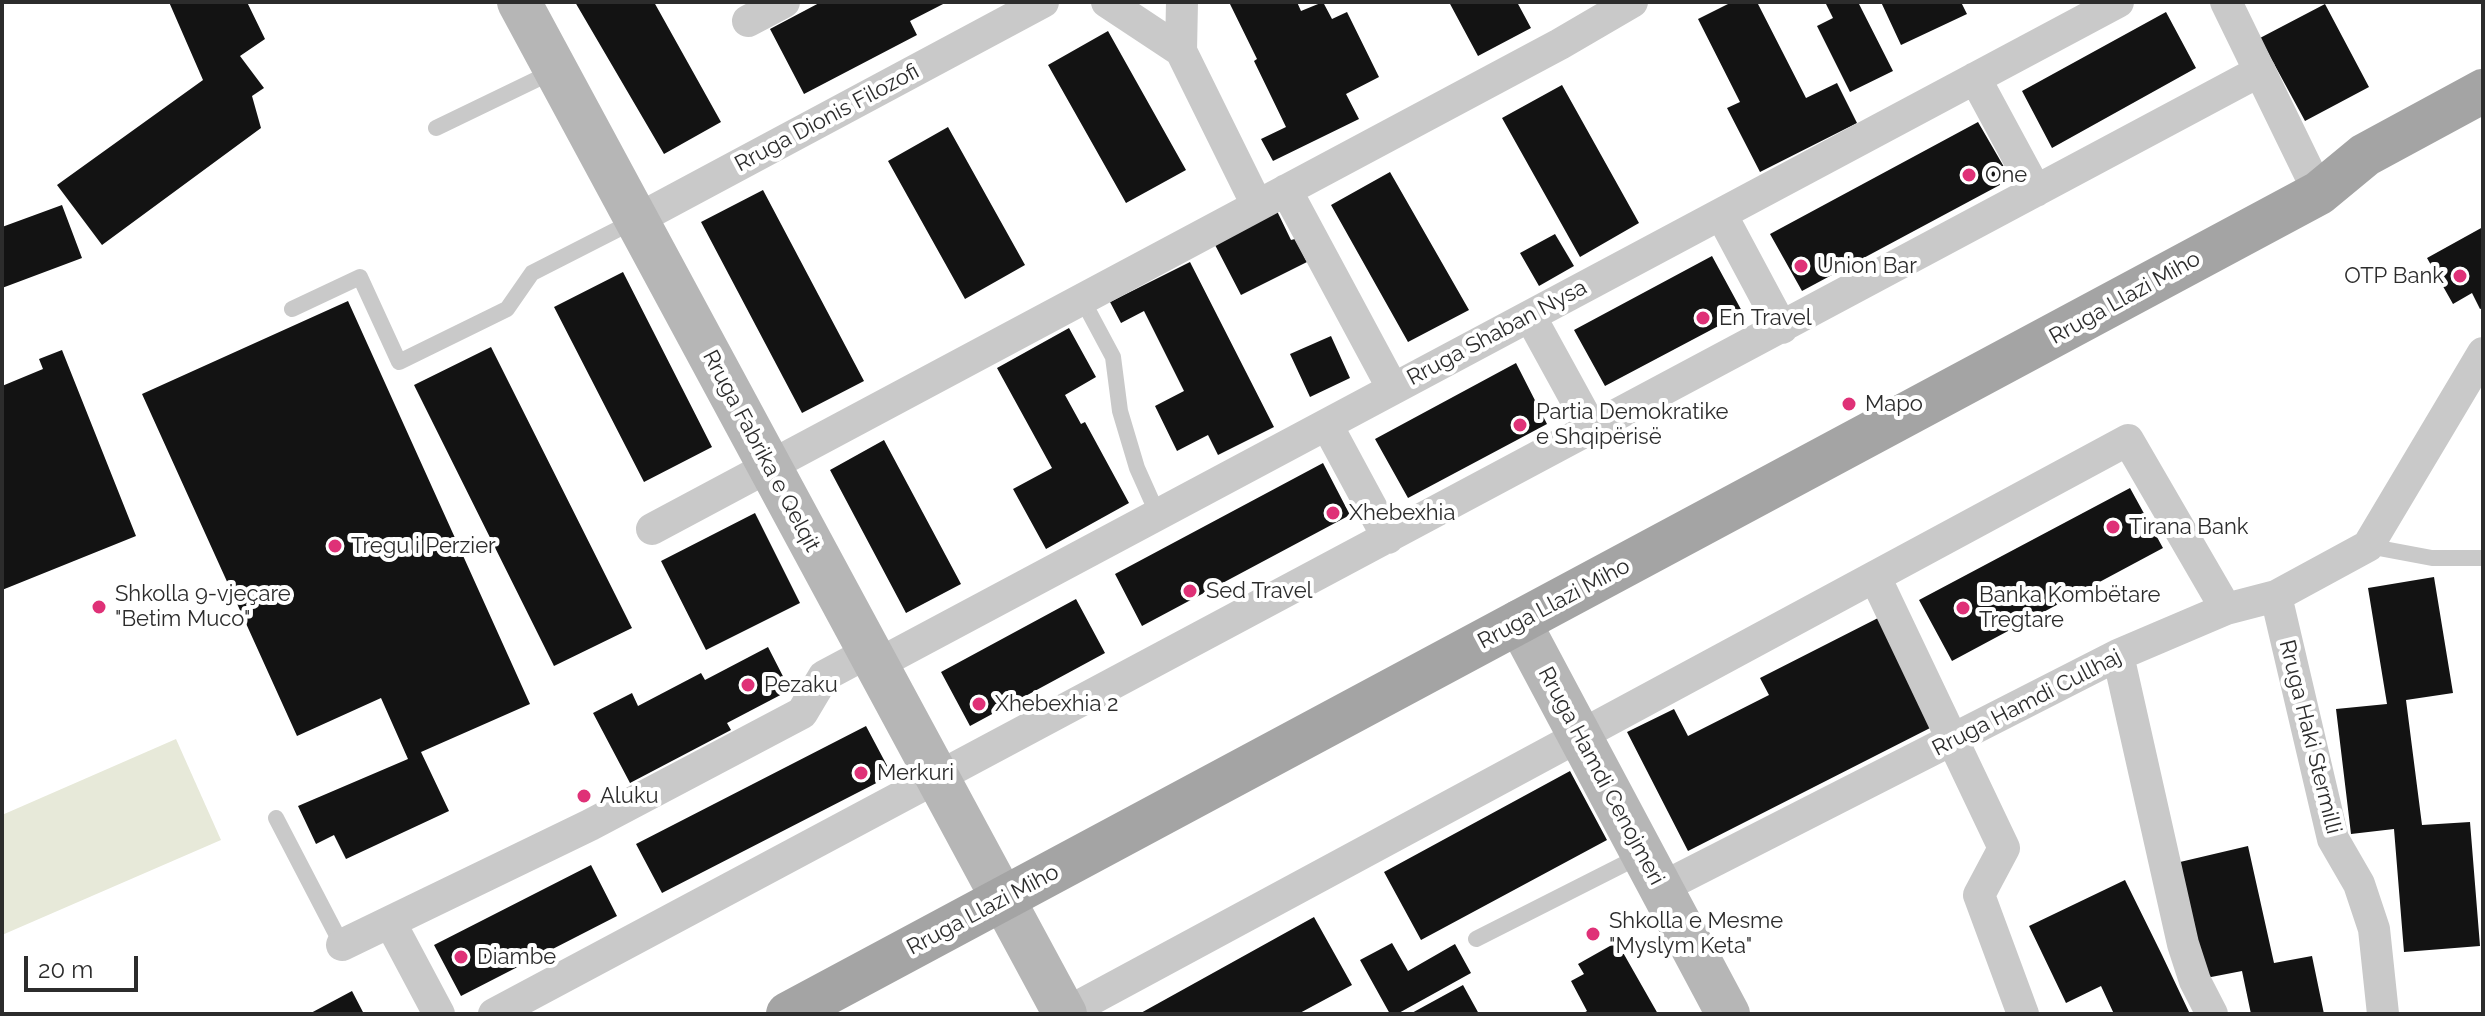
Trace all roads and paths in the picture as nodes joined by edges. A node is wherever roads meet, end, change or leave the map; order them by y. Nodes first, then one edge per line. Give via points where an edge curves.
1 (519, 2) edge
2 (784, 2) edge
3 (1107, 2) edge
4 (1182, 2) edge
5 (1632, 2) edge
6 (2118, 2) edge
7 (2226, 2) edge
8 (1024, 7) edge
9 (748, 21) dead end
10 (1181, 51) junction
11 (556, 70) junction
12 (2260, 71) junction
13 (1975, 78) junction
14 (2483, 91) edge
15 (2483, 124) edge
16 (436, 128) dead end
17 (1286, 190) junction
18 (2036, 191) junction
19 (2319, 193) junction
20 (1257, 205) junction
21 (1721, 214) junction
22 (636, 220) junction
23 (1082, 299) junction
24 (292, 309) dead end
25 (1530, 316) junction
26 (1782, 328) junction
27 (2483, 353) edge
28 (1393, 389) junction
29 (1327, 425) junction
30 (1592, 429) junction
31 (769, 466) junction
32 (1158, 515) junction
33 (652, 529) dead end
34 (1388, 538) junction
35 (2368, 546) junction
36 (2483, 558) edge
37 (1875, 577) junction
38 (2276, 596) junction
39 (2226, 609) junction
40 (1519, 622) junction
41 (2118, 655) junction
42 (873, 658) junction
43 (1580, 736) junction
44 (1954, 740) junction
45 (938, 778) junction
46 (276, 818) dead end
47 (1652, 871) junction
48 (1003, 900) junction
49 (390, 922) junction
50 (1476, 939) dead end
51 (342, 945) joint
52 (439, 1014) edge
53 (494, 1014) edge
54 (788, 1014) edge
55 (1065, 1014) edge
56 (1728, 1014) edge
57 (2023, 1014) edge
58 (2212, 1014) edge
59 (2383, 1014) edge

1 - 11 street, Rruga Fabrika e Qelqit
2 - 9 street
3 - 10 street
4 - 10 street
5 - 17 street
6 - 13 street, Rruga Shaban Nysa
7 - 12 street
8 - 22 street, Rruga Dionis Filozofi
10 - 20 street
11 - 16 lane
11 - 22 street, Rruga Fabrika e Qelqit
12 - 18 street
12 - 19 street
13 - 18 street
13 - 21 street, Rruga Shaban Nysa
14 - 19 main road, Rruga Llazi Miho via 2365,155
15 - 19 main road, Rruga Llazi Miho via 2377,178
17 - 20 street
17 - 28 street
18 - 26 street
19 - 40 main road, Rruga Llazi Miho
20 - 23 street
21 - 25 street, Rruga Shaban Nysa
21 - 26 street
22 - 24 lane via 532,273 507,309 399,362 360,277
22 - 31 street, Rruga Fabrika e Qelqit
23 - 31 street
23 - 32 lane via 1113,357 1120,411
25 - 28 street, Rruga Shaban Nysa
25 - 30 street
26 - 30 street
27 - 35 street
28 - 29 street, Rruga Shaban Nysa
29 - 32 street, Rruga Shaban Nysa
29 - 34 street
30 - 34 street
31 - 33 street
31 - 42 street, Rruga Fabrika e Qelqit
32 - 42 street, Rruga Shaban Nysa
34 - 45 street
35 - 36 lane via 2432,558
35 - 38 street, Rruga Hamdi Cullhaj
37 - 39 street via 2128,440
37 - 43 street
37 - 44 street
38 - 39 street, Rruga Hamdi Cullhaj
38 - 59 street, Rruga Haki Stermilli via 2333,839 2359,884 2374,929
39 - 41 street, Rruga Hamdi Cullhaj
40 - 43 street, Rruga Hamdi Cenojmeri
40 - 48 main road, Rruga Llazi Miho
41 - 44 street, Rruga Hamdi Cullhaj
41 - 58 street via 2183,944
42 - 45 street, Rruga Fabrika e Qelqit
42 - 49 street, Rruga Shaban Nysa via 824,676 802,713
43 - 47 street, Rruga Hamdi Cenojmeri
43 - 55 street
44 - 47 street, Rruga Hamdi Cullhaj
44 - 57 street via 2004,848 1979,895
45 - 48 street, Rruga Fabrika e Qelqit
45 - 53 street
46 - 51 lane
47 - 50 lane
47 - 56 street, Rruga Hamdi Cenojmeri
48 - 54 main road, Rruga Llazi Miho
48 - 55 street, Rruga Fabrika e Qelqit
49 - 51 street
49 - 52 street

